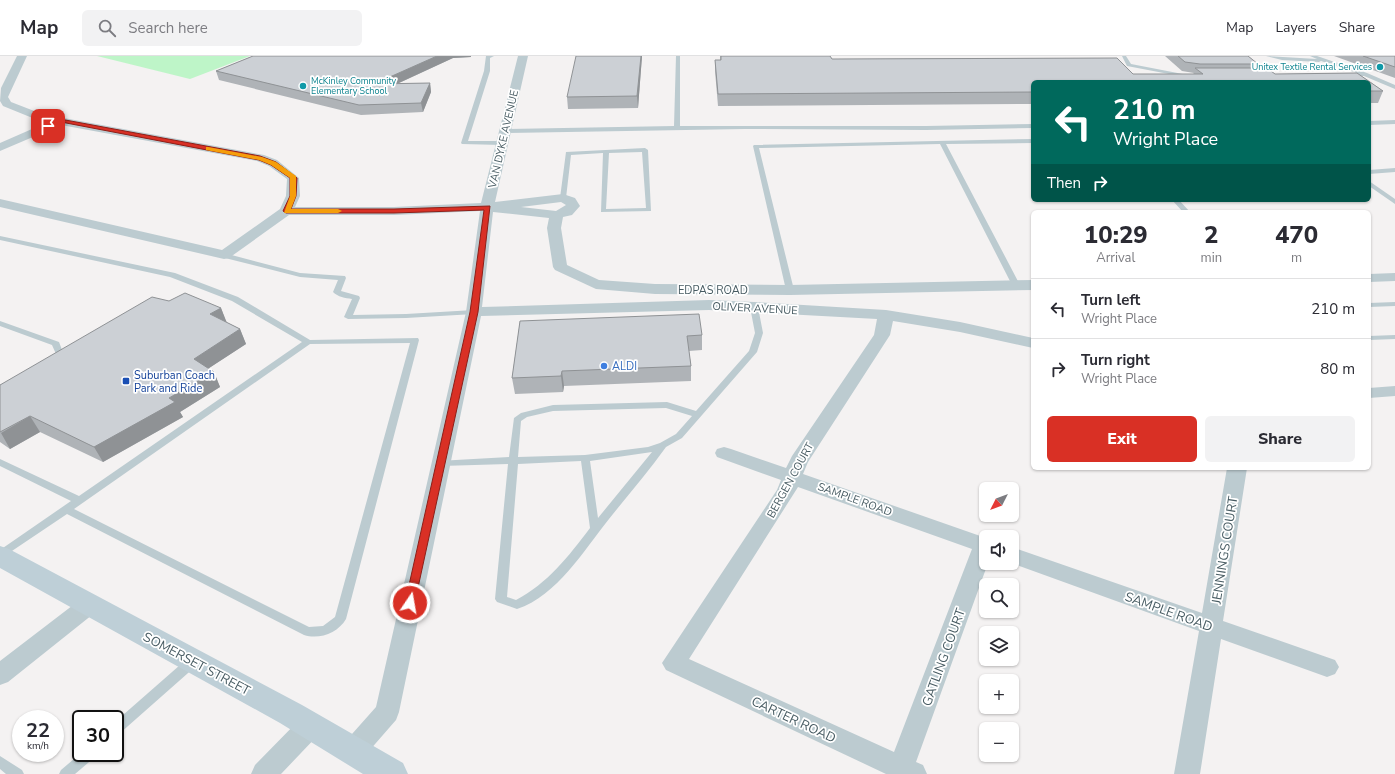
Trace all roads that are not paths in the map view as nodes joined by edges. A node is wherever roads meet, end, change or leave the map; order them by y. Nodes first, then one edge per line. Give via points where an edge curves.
1 (22, 56) edge
2 (492, 56) edge
3 (523, 56) edge
4 (678, 56) edge
5 (1124, 56) edge
6 (1268, 56) edge
7 (1312, 56) edge
8 (1326, 61) junction
9 (1365, 74) junction
10 (1342, 75) edge
11 (1196, 77) edge
12 (1395, 87) edge
13 (60, 121) junction
14 (1395, 122) edge
15 (1371, 123) edge
16 (1031, 126) edge
17 (677, 128) junction
18 (504, 137) junction
19 (1031, 141) edge
20 (942, 143) junction
21 (0, 147) edge
22 (606, 152) junction
23 (1395, 170) edge
24 (1371, 172) edge
25 (1371, 184) edge
26 (563, 198) junction
27 (1177, 202) edge
28 (1395, 202) edge
29 (0, 203) edge
30 (487, 208) junction
31 (1184, 210) edge
32 (286, 211) junction
33 (557, 215) junction
34 (0, 238) edge
35 (224, 255) junction
36 (1395, 277) edge
37 (1371, 278) edge
38 (1016, 285) junction
39 (1031, 285) edge
40 (790, 290) junction
41 (1395, 304) edge
42 (1371, 305) edge
43 (754, 307) junction
44 (474, 312) junction
45 (886, 315) junction
46 (0, 323) edge
47 (1395, 337) edge
48 (1371, 338) edge
49 (308, 342) junction
50 (1031, 343) edge
51 (46, 363) edge
52 (1395, 391) edge
53 (1371, 393) edge
54 (698, 415) junction
55 (663, 445) junction
56 (724, 453) dead end
57 (584, 458) junction
58 (513, 459) junction
59 (0, 462) edge
60 (441, 462) junction
61 (1237, 470) edge
62 (793, 477) junction
63 (79, 500) junction
64 (66, 509) junction
65 (595, 528) junction
66 (979, 543) edge
67 (0, 556) edge
68 (1019, 557) edge
69 (979, 563) edge
70 (89, 606) junction
71 (1212, 626) junction
72 (193, 662) junction
73 (674, 663) joint
74 (1327, 667) dead end
75 (0, 675) edge
76 (124, 722) edge
77 (311, 725) junction
78 (353, 751) junction
79 (0, 762) edge
80 (80, 762) edge
81 (908, 771) edge
82 (17, 774) edge
83 (66, 774) edge
84 (264, 774) edge
85 (392, 774) edge
86 (1186, 774) edge

1 - 13 street via 3,98 7,104 40,117
2 - 18 lane via 488,57 487,71 464,143
3 - 18 street, VAN DYKE AVENUE
4 - 17 lane
5 - 11 lane via 1129,65
6 - 8 lane
7 - 8 lane
8 - 9 lane
9 - 10 lane
9 - 12 lane
13 - 21 street
13 - 32 street via 260,158 273,163 293,178 293,196
14 - 15 lane
16 - 17 lane
17 - 18 lane
18 - 30 street, VAN DYKE AVENUE
19 - 20 lane
20 - 38 lane
20 - 40 lane via 756,146
22 - 22 lane via 645,150 649,210 603,211
22 - 26 lane via 568,153
23 - 24 lane
25 - 28 lane
26 - 30 street
26 - 33 street via 570,201 573,206 567,212
27 - 31 lane
29 - 35 street
30 - 32 street
30 - 33 street
30 - 44 street, VAN DYKE AVENUE
32 - 35 street
33 - 40 street, EDPAS ROAD via 554,228 560,267 596,284 655,289
34 - 49 lane via 172,275 235,298
35 - 44 lane via 300,276 342,278 337,292 356,298 348,317
36 - 37 street
38 - 39 street, EDPAS ROAD
38 - 40 street, EDPAS ROAD
41 - 42 lane
43 - 44 street, OLIVER AVENUE via 709,305
43 - 45 street, OLIVER AVENUE
43 - 54 lane via 759,333 753,352
44 - 60 street, VAN DYKE AVENUE
45 - 50 street, OLIVER AVENUE via 960,327
45 - 62 street, BERGEN COURT via 882,335 799,461
46 - 51 lane via 56,344 60,355
47 - 48 lane
49 - 63 lane
49 - 64 lane via 415,340 340,619 334,626 326,631 308,632
52 - 53 street
54 - 55 lane via 679,436
54 - 58 lane via 668,404 553,408 524,415 517,420
55 - 57 lane via 649,450
55 - 65 lane
56 - 62 street, SAMPLE ROAD
57 - 58 lane
57 - 65 lane
58 - 60 lane
58 - 65 lane via 501,599 517,605 536,596 568,566
59 - 63 lane
60 - 78 street, VAN DYKE AVENUE via 387,712
61 - 71 street, JENNINGS COURT
62 - 66 street, SAMPLE ROAD
62 - 73 street, BERGEN COURT via 786,492
63 - 64 lane
64 - 67 lane
67 - 70 main road, SOMERSET STREET
68 - 71 street, SAMPLE ROAD
69 - 81 street, GATLING COURT
70 - 72 main road, SOMERSET STREET
70 - 75 street
71 - 74 street, SAMPLE ROAD
71 - 86 street, JENNINGS COURT
72 - 76 lane
72 - 77 main road, SOMERSET STREET
73 - 81 street, CARTER ROAD
77 - 78 main road, SOMERSET STREET
77 - 84 street
78 - 85 main road, SOMERSET STREET
79 - 82 lane
80 - 83 lane

